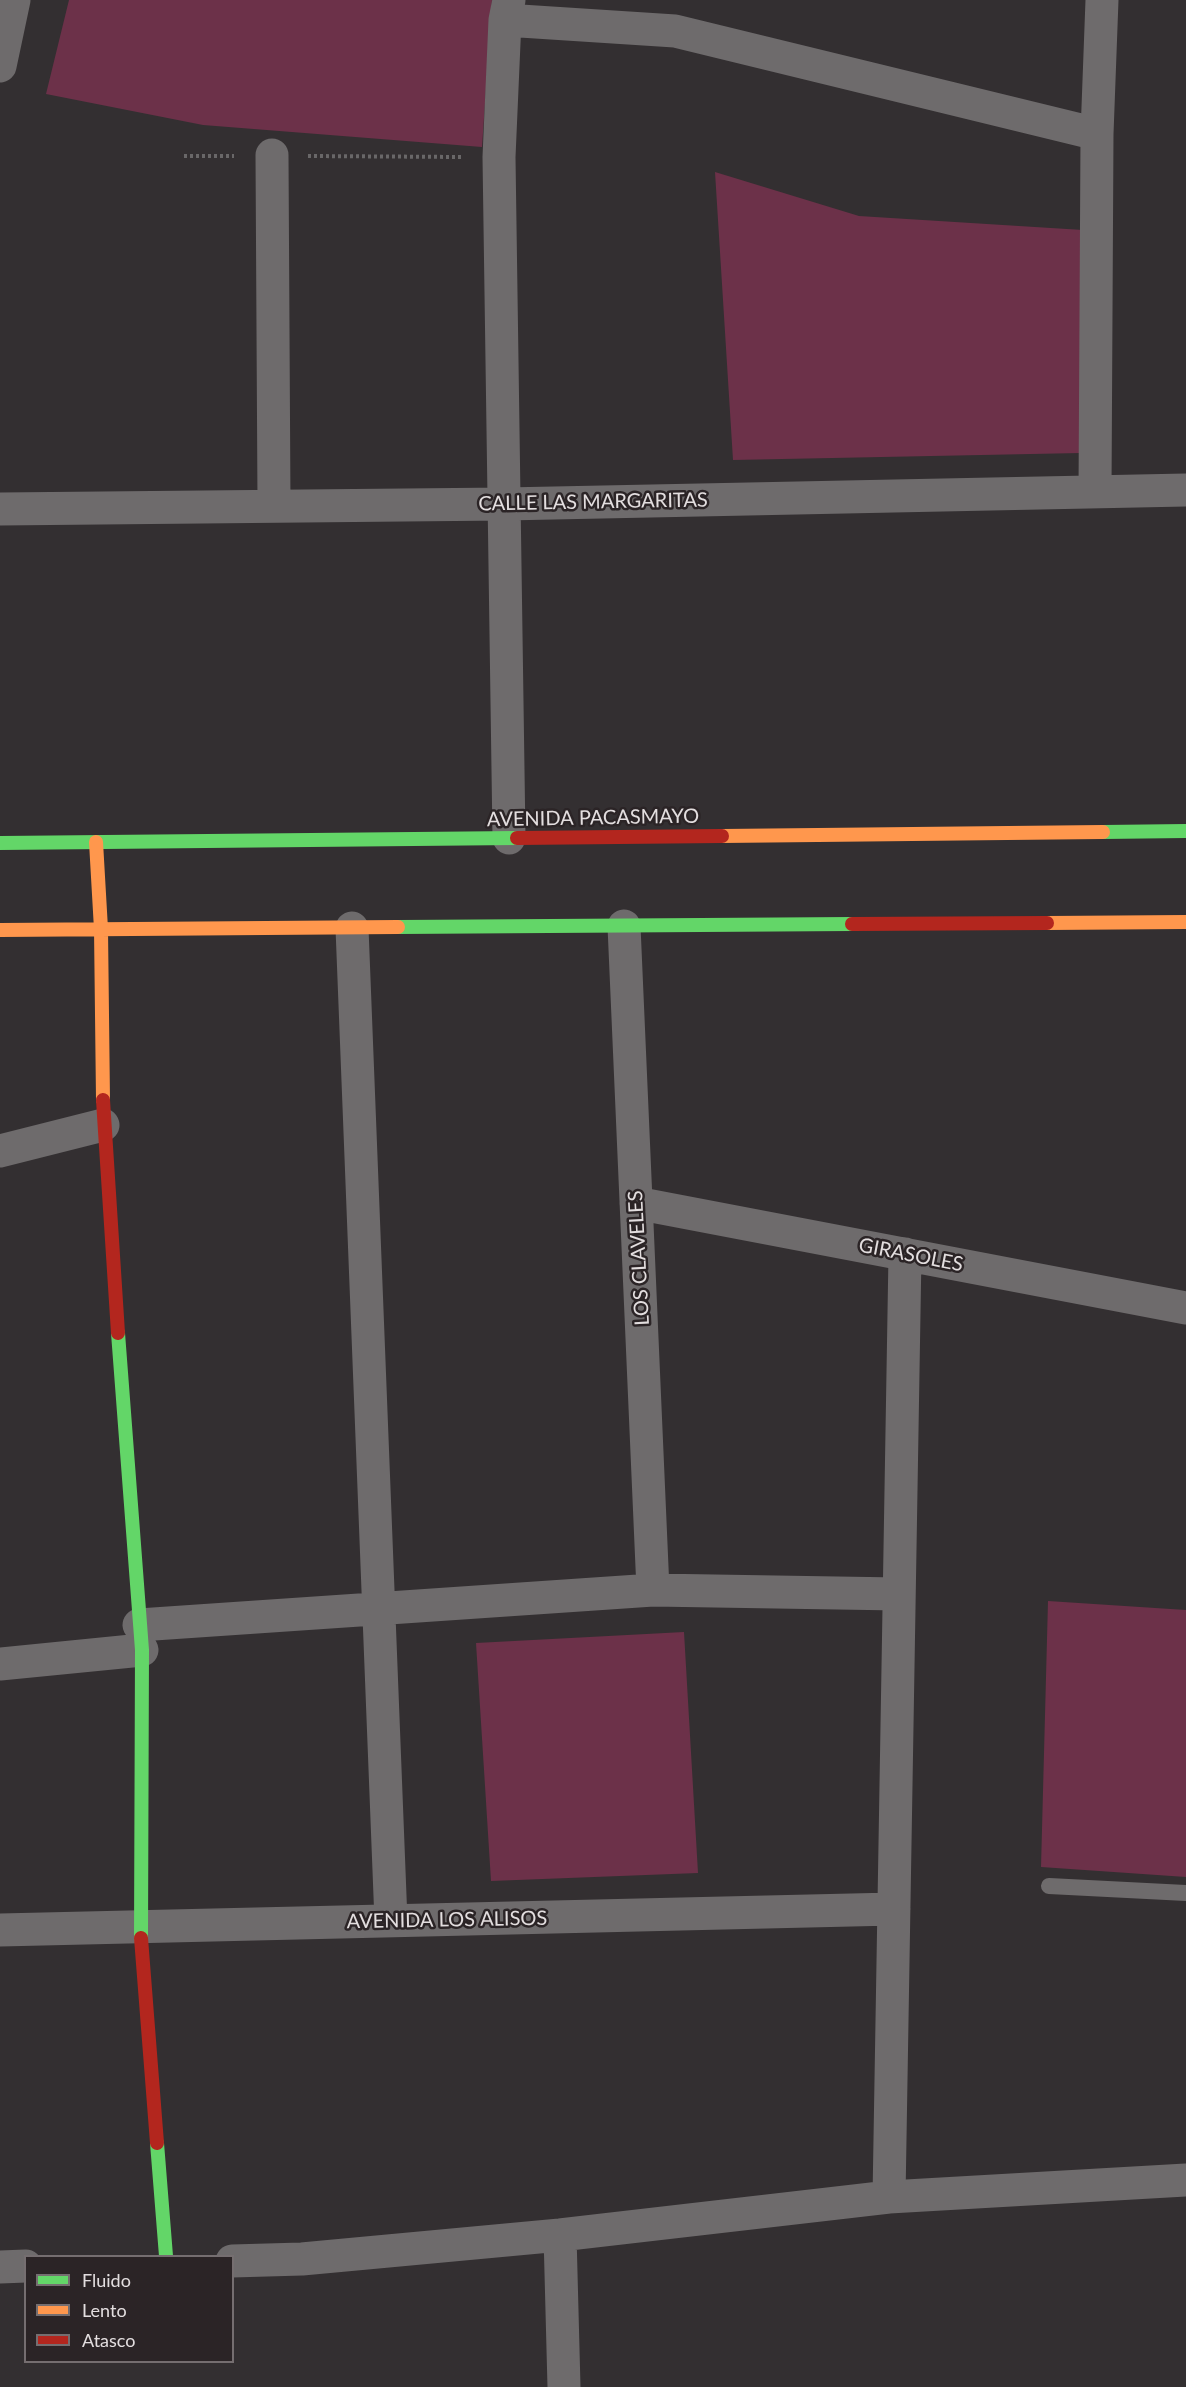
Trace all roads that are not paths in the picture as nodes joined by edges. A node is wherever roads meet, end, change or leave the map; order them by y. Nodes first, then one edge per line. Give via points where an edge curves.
1 (14, 0) edge
2 (1102, 0) edge
3 (507, 10) edge
4 (0, 62) edge
5 (1097, 134) junction
6 (272, 155) road end
7 (1186, 490) edge
8 (1095, 492) junction
9 (505, 504) junction
10 (274, 505) junction
11 (0, 508) edge
12 (1186, 831) edge
13 (509, 838) junction
14 (96, 842) junction
15 (0, 843) edge
16 (1186, 922) edge
17 (624, 926) junction
18 (352, 928) junction
19 (101, 929) junction
20 (0, 930) edge
21 (103, 1125) junction
22 (0, 1151) edge
23 (636, 1203) junction
24 (905, 1254) junction
25 (1186, 1308) edge
26 (653, 1590) junction
27 (899, 1594) junction
28 (378, 1610) junction
29 (141, 1638) junction
30 (0, 1664) edge
31 (1049, 1886) dead end
32 (1186, 1893) edge
33 (894, 1909) junction
34 (391, 1921) junction
35 (140, 1927) junction
36 (0, 1930) edge
37 (1186, 2180) edge
38 (889, 2197) junction
39 (560, 2235) junction
40 (165, 2255) edge
41 (234, 2261) edge
42 (24, 2266) edge
43 (0, 2267) edge
44 (564, 2387) edge

1 - 4 street
2 - 5 street
3 - 5 street via 675,31
3 - 9 street via 499,157
5 - 8 street
6 - 10 street
7 - 8 street, CALLE LAS MARGARITAS
8 - 9 street, CALLE LAS MARGARITAS
9 - 10 street, CALLE LAS MARGARITAS
9 - 13 street
10 - 11 street, CALLE LAS MARGARITAS
12 - 13 main road, AVENIDA PACASMAYO
13 - 14 main road, AVENIDA PACASMAYO
14 - 15 main road, AVENIDA PACASMAYO
14 - 19 main road
16 - 17 main road
17 - 18 main road
17 - 23 street, LOS CLAVELES
18 - 19 main road
18 - 28 street
19 - 20 main road
19 - 21 main road
21 - 22 street
21 - 29 main road
23 - 24 street, GIRASOLES
23 - 26 street, LOS CLAVELES
24 - 25 street, GIRASOLES
24 - 27 street
26 - 27 street
26 - 28 street
27 - 33 street
28 - 29 street
28 - 34 street
29 - 30 street
29 - 35 main road
31 - 32 lane
33 - 34 street, AVENIDA LOS ALISOS
33 - 38 street
34 - 35 street, AVENIDA LOS ALISOS
35 - 36 street, AVENIDA LOS ALISOS
35 - 40 main road
37 - 38 street
38 - 39 street
39 - 41 street via 302,2259
39 - 44 street
42 - 43 street

